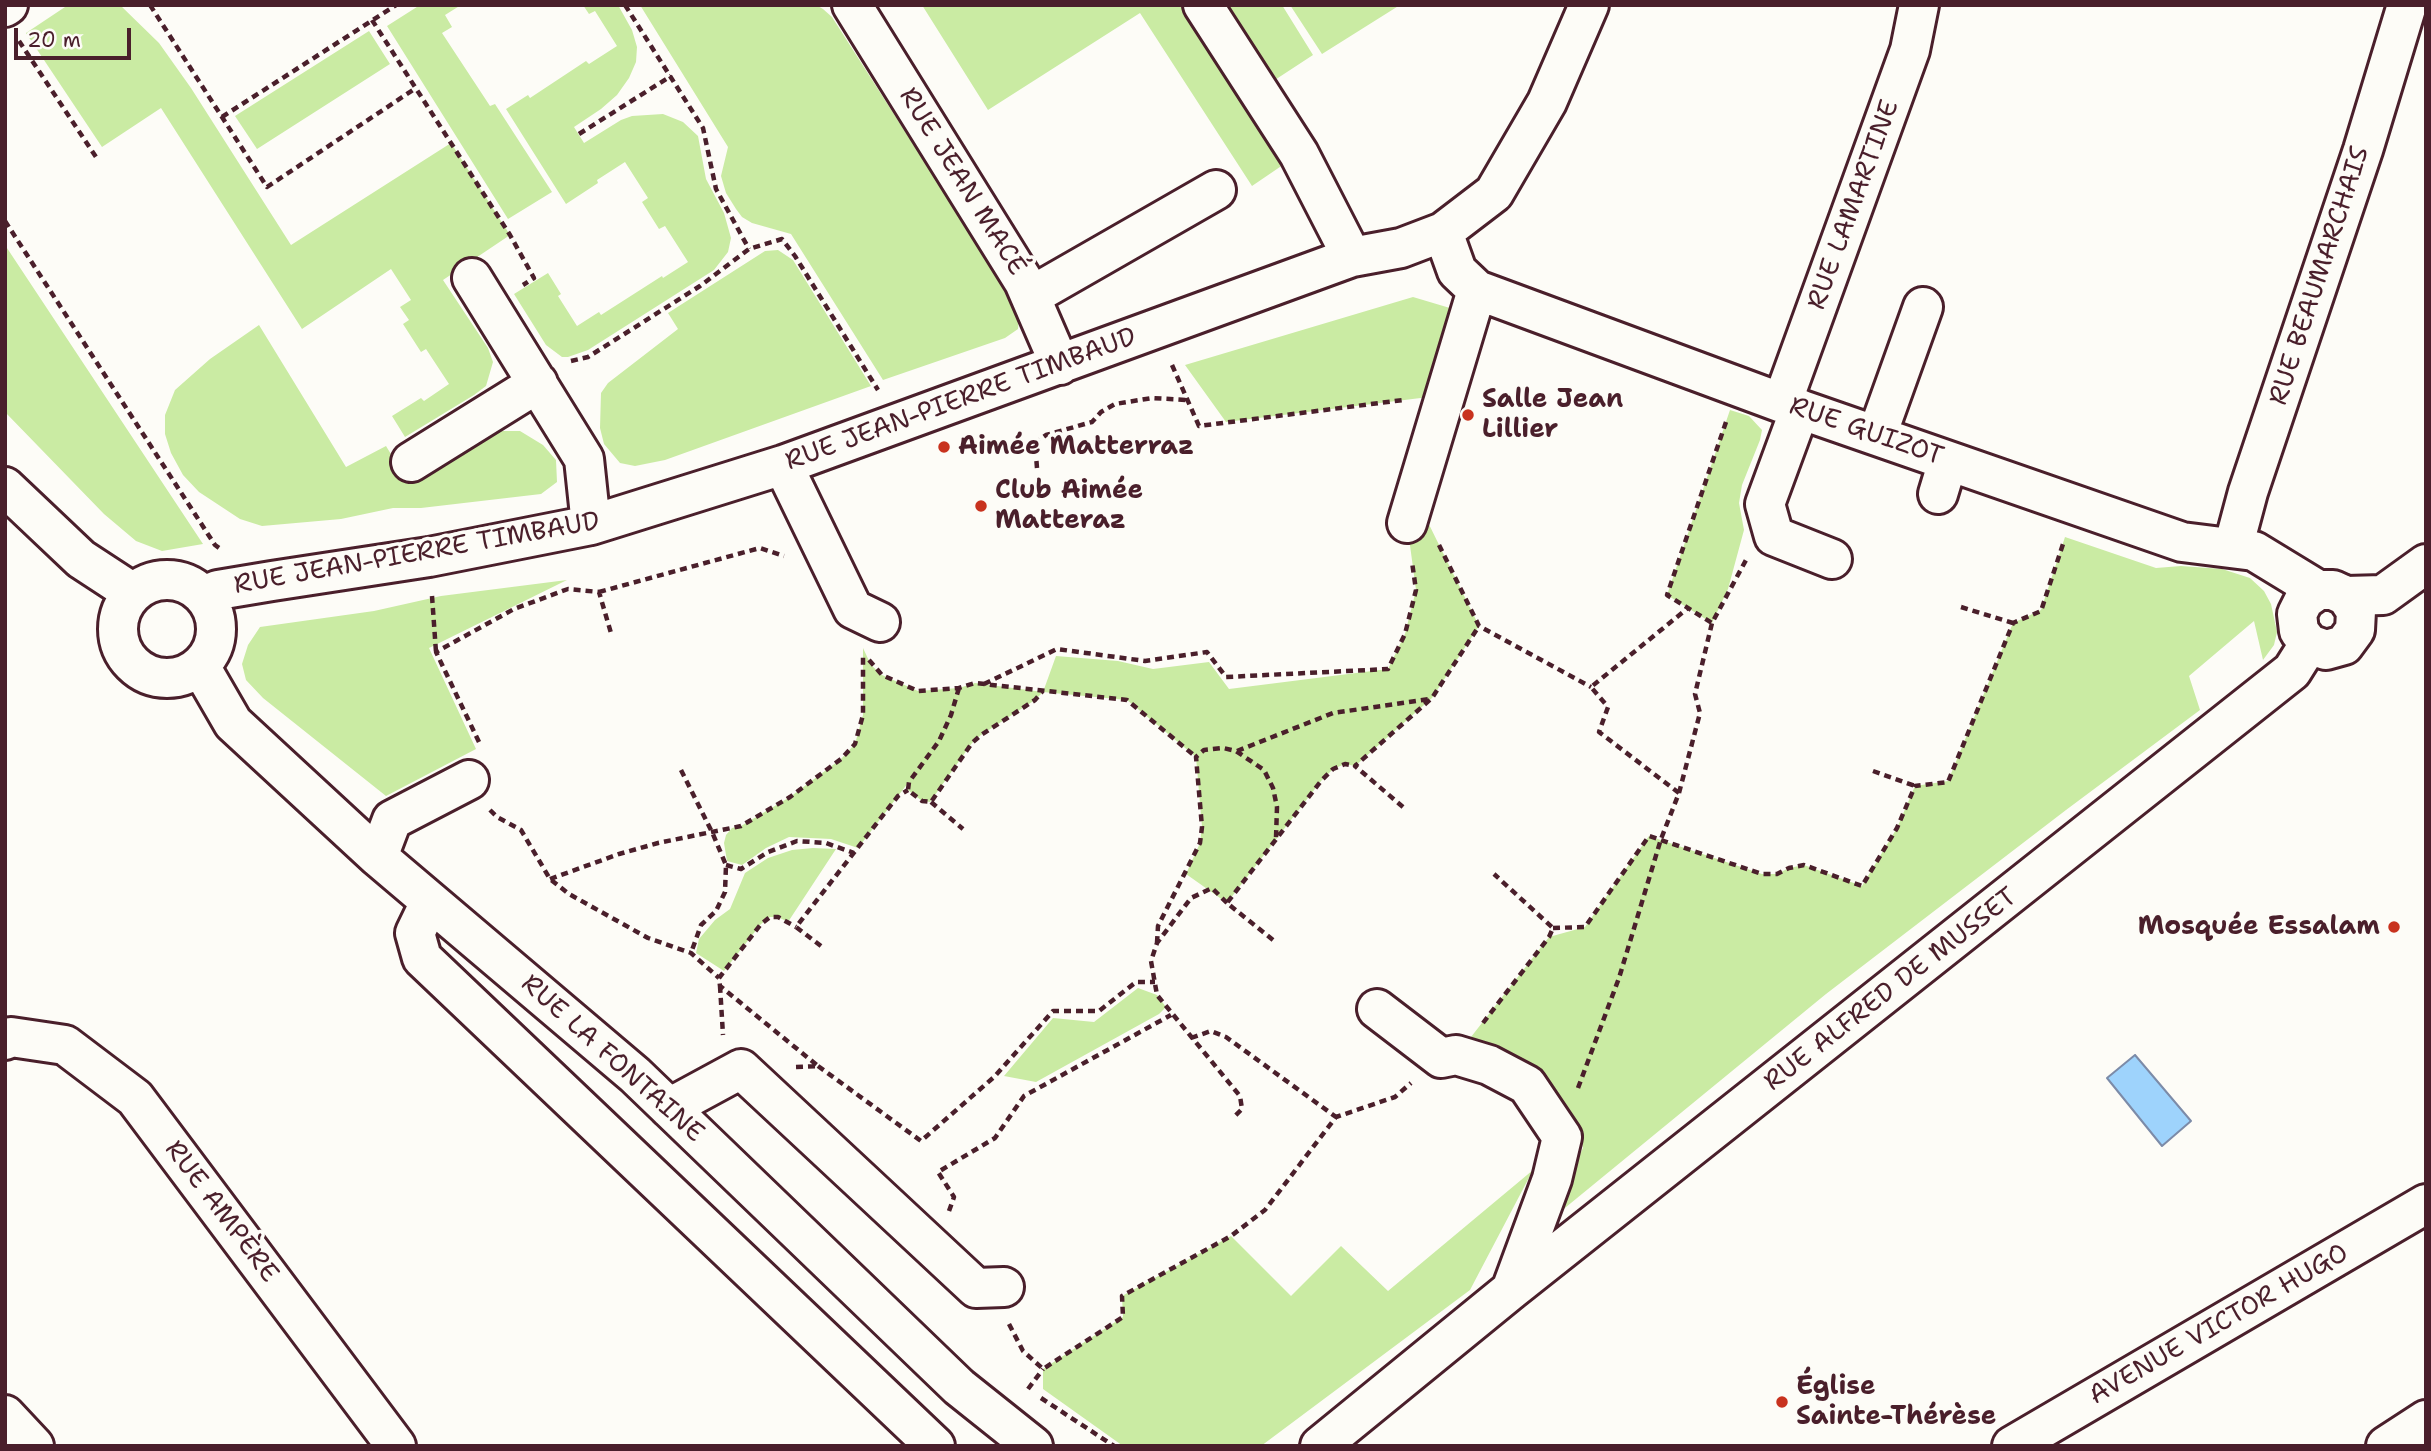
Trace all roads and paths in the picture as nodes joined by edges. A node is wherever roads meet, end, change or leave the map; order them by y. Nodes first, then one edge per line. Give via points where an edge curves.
1 (150, 5) edge
2 (396, 5) edge
3 (625, 5) edge
4 (852, 5) edge
5 (1203, 5) edge
6 (1589, 5) edge
7 (1919, 5) edge
8 (2407, 5) edge
9 (9, 15) edge
10 (372, 20) junction
11 (671, 76) junction
12 (416, 88) junction
13 (222, 117) junction
14 (579, 134) dead end
15 (96, 157) dead end
16 (1216, 190) dead end
17 (5, 221) edge
18 (1443, 232) junction
19 (749, 249) junction
20 (1352, 257) junction
21 (472, 278) dead end
22 (534, 278) dead end
23 (1477, 290) junction
24 (1031, 296) junction
25 (1923, 307) dead end
26 (1157, 329) junction
27 (1060, 365) junction
28 (552, 372) junction
29 (1738, 386) junction
30 (1445, 395) junction
31 (1187, 400) junction
32 (1791, 406) junction
33 (895, 425) junction
34 (1877, 435) junction
35 (1006, 446) dead end
36 (1036, 452) junction
37 (411, 463) dead end
38 (783, 465) junction
39 (1037, 468) dead end
40 (5, 488) edge
41 (2075, 507) junction
42 (1410, 509) junction
43 (1769, 520) junction
44 (590, 525) junction
45 (2234, 548) junction
46 (429, 557) junction
47 (789, 557) dead end
48 (1832, 559) dead end
49 (2426, 564) edge
50 (272, 581) junction
51 (599, 592) junction
52 (133, 593) junction
53 (2332, 593) junction
54 (203, 596) junction
55 (1961, 607) dead end
56 (1688, 608) junction
57 (880, 622) dead end
58 (1712, 622) junction
59 (2013, 623) junction
60 (1479, 626) junction
61 (611, 633) dead end
62 (436, 652) junction
63 (200, 666) junction
64 (984, 684) junction
65 (1591, 687) junction
66 (959, 688) junction
67 (1043, 692) junction
68 (1432, 698) junction
69 (1236, 751) junction
70 (1196, 757) junction
71 (475, 763) junction
72 (1355, 765) junction
73 (681, 770) dead end
74 (1873, 771) dead end
75 (1914, 786) junction
76 (908, 790) junction
77 (1679, 793) junction
78 (930, 802) junction
79 (1403, 807) dead end
80 (963, 829) dead end
81 (712, 832) junction
82 (1276, 838) junction
83 (1661, 839) junction
84 (854, 853) junction
85 (378, 857) junction
86 (726, 865) junction
87 (1494, 874) dead end
88 (550, 879) junction
89 (430, 902) junction
90 (1227, 903) junction
91 (796, 927) junction
92 (1553, 928) junction
93 (1273, 940) dead end
94 (1157, 943) junction
95 (821, 946) dead end
96 (691, 953) junction
97 (719, 978) junction
98 (1155, 982) junction
99 (1377, 1009) dead end
100 (1171, 1015) junction
101 (1191, 1038) junction
102 (5, 1040) edge
103 (1449, 1056) junction
104 (818, 1066) junction
105 (741, 1069) junction
106 (669, 1108) junction
107 (1336, 1116) junction
108 (1233, 1118) dead end
109 (1562, 1137) junction
110 (2426, 1205) edge
111 (923, 1239) junction
112 (990, 1287) joint
113 (1511, 1290) junction
114 (1043, 1368) junction
115 (5, 1415) edge
116 (2426, 1420) edge
117 (34, 1446) edge
118 (396, 1446) edge
119 (936, 1446) edge
120 (1033, 1446) edge
121 (1114, 1446) edge
122 (1320, 1446) edge
123 (2012, 1446) edge
124 (2386, 1446) edge

1 - 13 path
2 - 10 path
3 - 11 path
4 - 24 street, RUE JEAN MACÉ
5 - 20 street via 1299,154
6 - 18 street, RUE JEAN-PIERRE TIMBAUD via 1547,102 1494,193
7 - 32 street, RUE LAMARTINE via 1910,50
8 - 45 street, RUE BEAUMARCHAIS via 2248,492
9 - 15 path
10 - 12 path
10 - 13 path
11 - 14 path
11 - 19 path via 703,128 716,189
12 - 13 path via 267,187
12 - 22 path
16 - 24 street
17 - 50 path via 215,545
18 - 20 street, RUE JEAN-PIERRE TIMBAUD via 1401,248
18 - 23 street, RUE GUIZOT via 1457,271
19 - 28 path via 588,357
19 - 33 path via 782,239 885,400
20 - 26 street, RUE JEAN-PIERRE TIMBAUD
21 - 28 street
23 - 29 street, RUE GUIZOT
23 - 30 street
24 - 27 street, RUE JEAN MACÉ
25 - 34 street
26 - 27 street, RUE JEAN-PIERRE TIMBAUD
26 - 31 path
27 - 33 street, RUE JEAN-PIERRE TIMBAUD
28 - 37 street
28 - 44 street via 584,459
29 - 32 street, RUE GUIZOT
29 - 56 path via 1667,595
30 - 31 path via 1199,426
30 - 42 street
31 - 36 path via 1152,398 1115,404 1092,422 1046,435 1035,443
32 - 34 street, RUE GUIZOT
32 - 43 street, RUE LAMARTINE via 1765,504
33 - 38 street, RUE JEAN-PIERRE TIMBAUD
34 - 41 street, RUE GUIZOT via 1943,477
35 - 36 path
36 - 39 path
38 - 44 street, RUE JEAN-PIERRE TIMBAUD
38 - 57 street via 853,609
40 - 52 street via 81,559
41 - 45 street, RUE GUIZOT via 2182,542
41 - 59 path via 2041,611
42 - 60 path
42 - 64 path via 1416,590 1405,634 1388,669 1226,677 1207,652 1145,661 1057,649
43 - 48 street via 1774,536
43 - 58 path
44 - 46 street, RUE JEAN-PIERRE TIMBAUD
45 - 53 street, RUE GUIZOT via 2254,551
46 - 50 street, RUE JEAN-PIERRE TIMBAUD
46 - 62 path
47 - 51 path via 760,548
49 - 53 street via 2383,595
50 - 54 street, RUE JEAN-PIERRE TIMBAUD
51 - 61 path
51 - 62 path via 568,589 514,609
52 - 54 street via 149,583 169,580 187,584
52 - 63 street via 122,608 117,627 120,646 130,663 165,679 184,676
53 - 113 street, RUE ALFRED DE MUSSET via 2356,611 2355,630 2344,645 2326,650 2309,644 2282,680
54 - 63 street via 216,631
55 - 59 path
56 - 58 path
56 - 65 path
58 - 77 path via 1695,694 1700,713
59 - 75 path via 1948,782
60 - 65 path
60 - 68 path
62 - 71 path
63 - 85 street, RUE LA FONTAINE via 233,723
64 - 66 path
64 - 67 path
65 - 77 path via 1608,707 1599,732
66 - 76 path via 939,741
66 - 81 path via 918,691 901,685 871,665 863,648 863,715 855,744 790,797 741,826
67 - 70 path via 1127,700
67 - 78 path via 972,743
68 - 69 path via 1333,713
68 - 72 path
69 - 70 path via 1204,750
69 - 82 path via 1264,770 1273,788
70 - 94 path via 1200,843 1158,926
71 - 85 street via 392,820
71 - 88 path via 478,797 497,817 521,830
72 - 79 path
72 - 82 path via 1333,769
73 - 81 path
74 - 75 path
75 - 83 path via 1897,828 1862,886 1804,865 1762,874
76 - 78 path
76 - 84 path via 898,796
77 - 83 path
78 - 80 path
81 - 86 path
81 - 88 path via 619,854
82 - 90 path
83 - 92 path via 1650,836 1643,844 1585,928
83 - 109 path via 1619,978
84 - 86 path via 826,843 797,841 741,869
84 - 91 path
85 - 89 street, RUE LA FONTAINE
86 - 96 path via 725,892 716,911 701,925
87 - 92 path
88 - 96 path via 648,938
89 - 106 street, RUE LA FONTAINE
89 - 119 street via 415,933 422,958
90 - 93 path
90 - 94 path via 1212,888 1191,898
91 - 95 path
91 - 97 path via 770,917
92 - 103 path
94 - 98 path via 1151,961
96 - 97 path
97 - 104 path via 720,986
98 - 100 path via 1157,995
98 - 104 path via 1136,982 1099,1011 1053,1011 994,1077 921,1141
99 - 103 street
100 - 101 path
100 - 111 path via 1024,1096 995,1138 938,1172 954,1197 946,1221
101 - 107 path via 1211,1031 1226,1037
101 - 108 path via 1240,1096 1242,1109
102 - 118 street, RUE AMPÈRE via 65,1045 135,1098
103 - 107 path via 1395,1097
103 - 109 street via 1489,1065 1527,1085
104 - 105 path
105 - 106 street
105 - 111 street
106 - 120 street, RUE LA FONTAINE via 959,1388
107 - 114 path via 1265,1210 1231,1236 1122,1296 1123,1317
109 - 113 street via 1552,1179
110 - 123 street, AVENUE VICTOR HUGO
111 - 112 street
112 - 114 path via 1023,1351
113 - 122 street, RUE ALFRED DE MUSSET
114 - 121 path via 1027,1389
115 - 117 street
116 - 124 street

